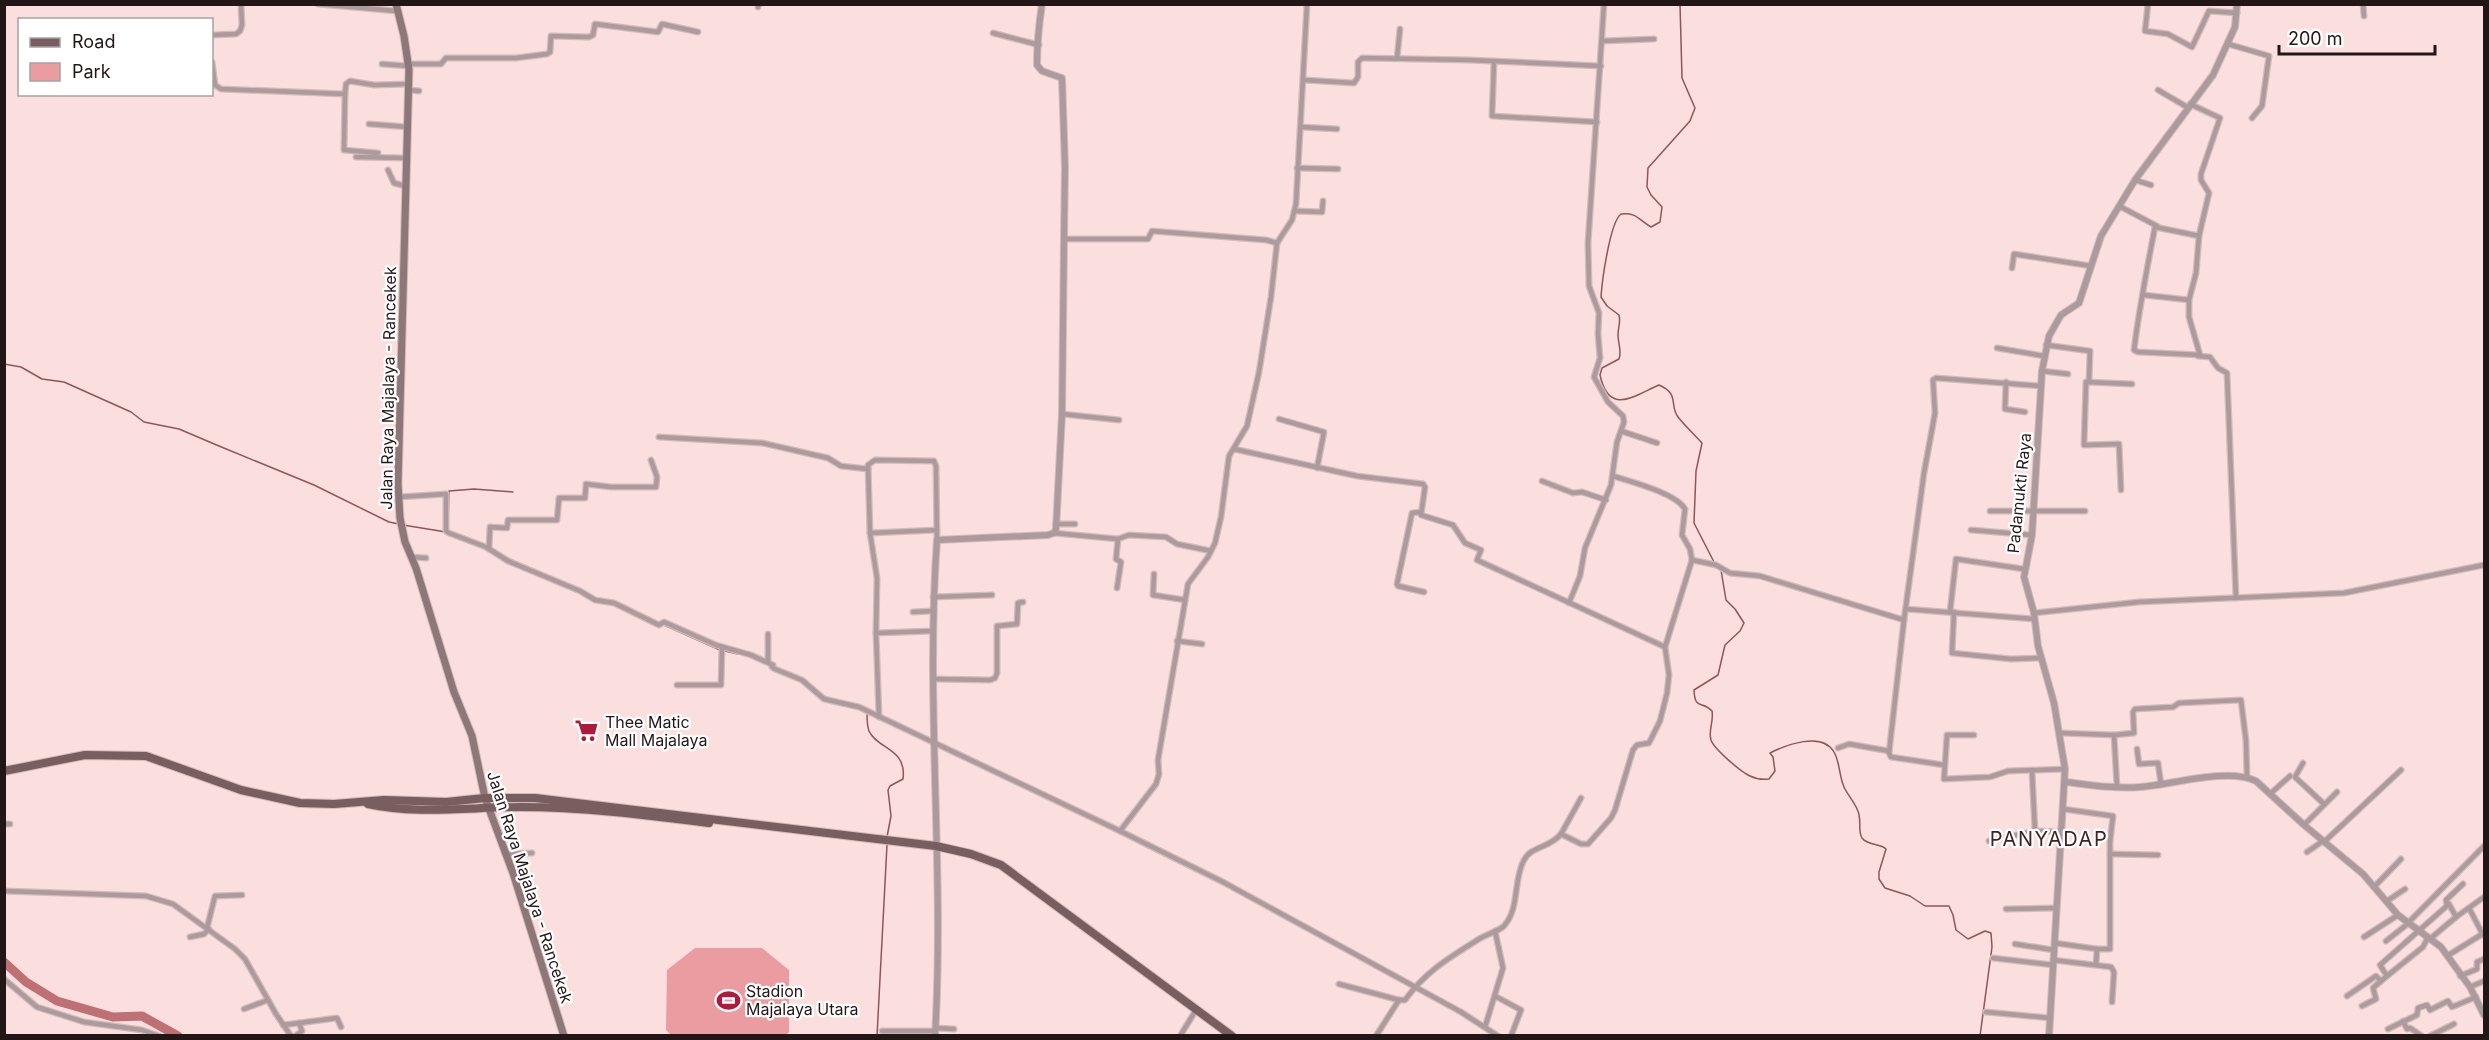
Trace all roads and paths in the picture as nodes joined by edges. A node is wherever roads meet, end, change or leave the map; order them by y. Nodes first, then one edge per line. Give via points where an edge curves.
1 (241, 4) edge
2 (318, 4) edge
3 (1042, 4) edge
4 (1307, 4) edge
5 (1604, 4) edge
6 (2139, 4) edge
7 (2237, 4) edge
8 (2363, 4) edge
9 (2148, 5) edge
10 (396, 8) edge
11 (2209, 8) edge
12 (2236, 13) junction
13 (2364, 16) dead end
14 (1400, 29) dead end
15 (698, 32) dead end
16 (993, 33) dead end
17 (213, 35) edge
18 (1654, 39) dead end
19 (1602, 41) junction
20 (2228, 44) junction
21 (1040, 45) junction
22 (1397, 58) junction
23 (1494, 62) junction
24 (382, 64) dead end
25 (408, 65) junction
26 (1601, 66) junction
27 (213, 69) edge
28 (1304, 80) junction
29 (409, 87) junction
30 (2158, 90) dead end
31 (419, 91) dead end
32 (345, 94) junction
33 (2188, 106) junction
34 (2252, 118) dead end
35 (1597, 122) junction
36 (369, 124) dead end
37 (408, 127) junction
38 (1301, 128) junction
39 (1337, 129) dead end
40 (378, 153) dead end
41 (356, 157) dead end
42 (406, 158) junction
43 (1297, 168) junction
44 (1338, 169) dead end
45 (387, 170) dead end
46 (2134, 180) junction
47 (2151, 185) dead end
48 (405, 186) junction
49 (1323, 201) dead end
50 (2119, 206) junction
51 (1295, 211) junction
52 (2157, 226) junction
53 (2199, 236) junction
54 (1065, 239) junction
55 (1277, 243) junction
56 (2088, 265) junction
57 (2012, 268) dead end
58 (2144, 295) junction
59 (2189, 300) junction
60 (2046, 345) junction
61 (1997, 348) dead end
62 (2044, 356) junction
63 (2197, 356) junction
64 (2042, 372) junction
65 (2068, 374) dead end
66 (2006, 382) junction
67 (2089, 382) junction
68 (2132, 384) dead end
69 (2041, 386) junction
70 (2025, 412) dead end
71 (1062, 414) junction
72 (1279, 419) dead end
73 (1119, 420) dead end
74 (1621, 431) junction
75 (659, 437) dead end
76 (1657, 443) dead end
77 (1234, 449) junction
78 (651, 460) dead end
79 (1317, 468) junction
80 (868, 469) junction
81 (1613, 476) junction
82 (1542, 481) dead end
83 (2121, 490) dead end
84 (399, 497) junction
85 (1606, 500) junction
86 (2033, 510) junction
87 (1990, 511) dead end
88 (2085, 511) dead end
89 (1421, 512) junction
90 (1056, 524) junction
91 (1075, 524) dead end
92 (937, 530) junction
93 (1971, 530) dead end
94 (870, 532) junction
95 (1054, 533) junction
96 (2029, 534) junction
97 (1118, 538) junction
98 (937, 540) junction
99 (489, 549) junction
100 (1211, 551) junction
101 (411, 557) junction
102 (426, 558) dead end
103 (1692, 560) junction
104 (2484, 565) edge
105 (2024, 569) junction
106 (1154, 574) dead end
107 (1117, 588) dead end
108 (1424, 592) dead end
109 (992, 596) dead end
110 (933, 597) junction
111 (2236, 598) junction
112 (1185, 600) junction
113 (1023, 602) dead end
114 (1569, 603) junction
115 (1906, 609) junction
116 (933, 611) junction
117 (913, 612) dead end
118 (1952, 612) junction
119 (2034, 616) junction
120 (1904, 620) junction
121 (932, 631) junction
122 (876, 633) junction
123 (768, 634) dead end
124 (1177, 641) junction
125 (1202, 644) dead end
126 (1665, 647) junction
127 (721, 648) junction
128 (2040, 659) junction
129 (768, 662) junction
130 (934, 679) junction
131 (677, 685) dead end
132 (879, 717) junction
133 (2060, 733) junction
134 (1974, 735) dead end
135 (2114, 735) junction
136 (935, 745) junction
137 (1838, 748) dead end
138 (2137, 749) dead end
139 (1889, 751) junction
140 (2157, 755) dead end
141 (2158, 763) junction
142 (2302, 763) dead end
143 (1944, 765) junction
144 (2064, 769) junction
145 (2401, 770) dead end
146 (4, 771) edge
147 (2032, 771) junction
148 (2290, 776) dead end
149 (2247, 777) junction
150 (2066, 782) junction
151 (2161, 784) junction
152 (2117, 787) junction
153 (2337, 792) dead end
154 (2270, 794) junction
155 (485, 798) junction
156 (1581, 798) dead end
157 (364, 802) junction
158 (2324, 804) junction
159 (489, 808) junction
160 (2063, 808) junction
161 (2304, 825) junction
162 (1120, 831) junction
163 (2035, 831) junction
164 (2062, 832) junction
165 (1561, 834) junction
166 (1989, 840) dead end
167 (898, 842) junction
168 (2321, 842) junction
169 (936, 846) junction
170 (2484, 846) edge
171 (2480, 850) junction
172 (2307, 852) dead end
173 (532, 853) dead end
174 (505, 854) junction
175 (2110, 854) junction
176 (2158, 855) dead end
177 (2484, 856) edge
178 (2401, 859) dead end
179 (2463, 884) dead end
180 (2375, 886) junction
181 (2405, 889) dead end
182 (4, 891) edge
183 (242, 895) dead end
184 (2484, 897) edge
185 (2387, 901) junction
186 (2447, 905) junction
187 (2056, 908) junction
188 (2469, 908) junction
189 (2006, 909) dead end
190 (2397, 916) junction
191 (2456, 917) junction
192 (2407, 924) junction
193 (208, 929) junction
194 (1495, 931) junction
195 (2416, 934) junction
196 (2483, 934) edge
197 (190, 937) dead end
198 (2364, 937) dead end
199 (2428, 939) junction
200 (2386, 941) dead end
201 (2015, 944) dead end
202 (2055, 946) junction
203 (2097, 949) junction
204 (2447, 956) junction
205 (1993, 958) dead end
206 (2484, 959) edge
207 (2053, 963) junction
208 (2096, 964) junction
209 (2387, 976) junction
210 (2460, 976) junction
211 (4, 979) edge
212 (2380, 981) junction
213 (2484, 981) edge
214 (1340, 984) dead end
215 (2470, 987) junction
216 (1414, 988) junction
217 (1494, 996) junction
218 (2348, 996) dead end
219 (2473, 998) junction
220 (268, 1000) junction
221 (1399, 1000) junction
222 (2112, 1002) dead end
223 (2362, 1006) dead end
224 (244, 1009) dead end
225 (1196, 1009) junction
226 (1986, 1012) dead end
227 (2484, 1015) edge
228 (2050, 1018) junction
229 (2403, 1021) junction
230 (299, 1023) junction
231 (2454, 1024) dead end
232 (283, 1025) junction
233 (341, 1027) dead end
234 (1485, 1027) junction
235 (954, 1029) dead end
236 (2388, 1029) dead end
237 (882, 1031) dead end
238 (935, 1032) edge
239 (159, 1035) edge
240 (293, 1035) edge
241 (564, 1035) edge
242 (1180, 1035) edge
243 (1232, 1035) edge
244 (1376, 1035) edge
245 (1498, 1035) edge
246 (1511, 1035) edge
247 (2049, 1035) edge
248 (2056, 1035) edge
249 (2422, 1035) edge
250 (2430, 1035) edge

1 - 17 street via 240,31
2 - 10 street
3 - 21 street
4 - 28 street
5 - 19 street
6 - 9 street
7 - 12 street, Padamukti Raya
8 - 13 street
9 - 11 street via 2145,31 2168,34 2193,47
10 - 25 main road, Jalan Raya Majalaya - Rancekek
11 - 12 street
12 - 20 street, Padamukti Raya
14 - 22 street
15 - 25 street via 662,24 658,32 595,24 589,37 551,36 547,54 446,58 440,64
16 - 21 street
18 - 19 street
19 - 26 street
20 - 33 street, Padamukti Raya via 2200,95
20 - 34 street via 2269,56 2262,106
21 - 54 street via 1038,68 1060,76 1063,82
22 - 23 street
22 - 28 street via 1362,58 1354,83
23 - 26 street
23 - 35 street via 1492,116
24 - 25 street
25 - 29 main road, Jalan Raya Majalaya - Rancekek
26 - 35 street
27 - 32 street via 215,84 221,89
28 - 38 street
29 - 31 street
29 - 32 street via 350,81
29 - 37 main road, Jalan Raya Majalaya - Rancekek
30 - 33 street
32 - 40 street via 344,150
33 - 46 street, Padamukti Raya
33 - 53 street via 2220,118 2201,174 2209,193
35 - 74 street via 1588,253 1589,286 1599,313 1600,358 1594,377 1608,402 1623,416
36 - 37 street
37 - 42 main road, Jalan Raya Majalaya - Rancekek
38 - 39 street
38 - 43 street
41 - 42 street
42 - 48 main road, Jalan Raya Majalaya - Rancekek
43 - 44 street
43 - 51 street
45 - 48 street via 394,183
46 - 47 street
46 - 50 street, Padamukti Raya
48 - 84 main road, Jalan Raya Majalaya - Rancekek
49 - 51 street via 1322,212
50 - 52 street
50 - 56 street, Padamukti Raya
51 - 55 street
52 - 53 street
52 - 58 street
53 - 59 street
54 - 55 street via 1148,239 1152,231
54 - 71 street
55 - 77 street via 1259,372 1247,426
56 - 57 street via 2014,254
56 - 60 street, Padamukti Raya via 2079,303 2061,315
58 - 59 street
58 - 63 street via 2134,350
59 - 63 street via 2200,352
60 - 62 street, Padamukti Raya
60 - 67 street via 2090,351
61 - 62 street
62 - 64 street, Padamukti Raya
63 - 111 street via 2211,357 2218,368 2228,373
64 - 65 street
64 - 69 street, Padamukti Raya
66 - 69 street
66 - 70 street via 2005,409
66 - 115 street via 1933,380 1935,413
67 - 68 street
67 - 83 street via 2084,445 2119,444
69 - 86 street, Padamukti Raya
71 - 73 street
71 - 90 street
72 - 79 street via 1324,432
74 - 76 street
74 - 81 street
75 - 80 street via 762,443 828,458 842,466
77 - 79 street
77 - 100 street via 1229,456 1221,517
78 - 99 street via 657,477 655,488 586,484 585,498 559,498 557,520 508,520 507,528 490,527
79 - 89 street via 1420,483 1425,487
80 - 92 street via 875,460 934,461
80 - 94 street
81 - 85 street
81 - 103 street via 1683,505 1683,540
82 - 85 street
84 - 99 street via 446,494 447,532
84 - 101 main road, Jalan Raya Majalaya - Rancekek via 402,530
85 - 114 street
86 - 87 street
86 - 88 street
86 - 96 street, Padamukti Raya
89 - 108 street via 1412,513 1397,584
89 - 114 street via 1423,517 1454,525 1465,543 1481,550 1478,561
90 - 91 street
90 - 95 street
92 - 94 street
92 - 98 street
93 - 96 street
94 - 122 street via 877,570
95 - 97 street
95 - 98 street
96 - 105 street, Padamukti Raya
97 - 100 street via 1166,537 1177,544
97 - 107 street via 1116,559 1121,562
98 - 110 street
99 - 127 street via 595,600 614,603 659,625 664,622
100 - 112 street via 1191,577
101 - 102 street
101 - 155 main road, Jalan Raya Majalaya - Rancekek via 472,736
103 - 120 street via 1716,565 1730,573 1760,576
103 - 126 street
104 - 111 street via 2344,593
105 - 118 street via 1956,559
105 - 119 street, Padamukti Raya
106 - 112 street via 1152,595
109 - 110 street
110 - 116 street
111 - 119 street via 2139,602
112 - 124 street
113 - 130 street via 1018,603 1017,624 997,626 995,678
114 - 126 street
115 - 118 street
115 - 120 street
116 - 117 street
116 - 121 street
118 - 119 street
118 - 128 street via 1952,653
119 - 128 street, Padamukti Raya
120 - 139 street
121 - 122 street
121 - 130 street
122 - 132 street
123 - 129 street
124 - 125 street
124 - 162 street via 1156,784
126 - 165 street via 1669,675 1660,721 1649,743 1633,750 1611,818 1585,845
127 - 129 street
127 - 131 street via 721,685
128 - 133 street, Padamukti Raya
129 - 132 street via 802,680 824,699 859,707
130 - 136 street
132 - 136 street
133 - 135 street
133 - 144 street, Padamukti Raya
134 - 143 street via 1947,735
135 - 149 street via 2134,733 2135,709 2241,700
135 - 152 street
136 - 162 street
136 - 169 street
137 - 139 street via 1849,744
138 - 141 street via 2139,764
139 - 143 street via 1891,757
140 - 141 street
141 - 151 street
142 - 158 street via 2295,777
143 - 147 street via 1944,779
144 - 147 street
144 - 150 street, Padamukti Raya
145 - 168 street
146 - 157 main road via 85,755 146,756 265,797 300,803
147 - 163 street
148 - 154 street
149 - 151 street
149 - 154 street
150 - 152 street
150 - 160 street, Padamukti Raya
151 - 152 street
153 - 158 street
154 - 161 street
155 - 157 main road
155 - 159 main road, Jalan Raya Majalaya - Rancekek
155 - 167 main road via 569,801
156 - 165 street
157 - 159 main road via 405,809
158 - 161 street
159 - 167 main road via 629,813
159 - 174 main road, Jalan Raya Majalaya - Rancekek
160 - 164 street, Padamukti Raya
160 - 175 street via 2112,815
161 - 168 street
162 - 216 street via 1223,882
163 - 164 street
163 - 166 street
164 - 187 street, Padamukti Raya
165 - 194 street via 1552,844 1525,858 1513,909 1504,925
167 - 169 main road
168 - 172 street
168 - 180 street
169 - 225 main road via 1000,865
169 - 238 street
170 - 171 street
171 - 177 street
171 - 192 street
173 - 174 street
174 - 241 main road, Jalan Raya Majalaya - Rancekek
175 - 176 street
175 - 203 street via 2110,949
178 - 180 street
179 - 186 street via 2446,900
180 - 185 street
181 - 185 street
182 - 193 street via 155,897 181,909
183 - 193 street via 215,896
184 - 188 street
185 - 190 street
186 - 191 street
186 - 195 street
187 - 189 street
187 - 202 street, Padamukti Raya
188 - 191 street
188 - 196 street
190 - 192 street
190 - 198 street
191 - 199 street
192 - 195 street
192 - 200 street
193 - 197 street
193 - 220 street via 245,959
194 - 216 street via 1444,961
194 - 217 street via 1503,968
195 - 199 street
195 - 209 street via 2380,965
196 - 204 street
199 - 204 street
199 - 209 street
201 - 202 street
202 - 203 street
202 - 207 street, Padamukti Raya
203 - 208 street
204 - 210 street
205 - 207 street
206 - 210 street via 2477,962 2477,969
207 - 208 street
207 - 228 street, Padamukti Raya
208 - 222 street via 2114,972
209 - 212 street
210 - 215 street
211 - 239 street via 37,1007 84,1022
212 - 218 street via 2376,976
212 - 223 street via 2373,988 2376,1000
213 - 215 street
214 - 221 street
215 - 219 street
216 - 221 street via 1405,1000
216 - 234 street
217 - 234 street
217 - 246 street via 1521,1010
219 - 227 street
219 - 229 street via 2452,1007 2447,1001 2430,1010 2427,1005 2417,1008 2417,1015
220 - 224 street
220 - 232 street
221 - 244 street
225 - 242 street
225 - 243 main road
226 - 228 street
228 - 247 street, Padamukti Raya
229 - 236 street
229 - 249 street via 2407,1029
230 - 232 street
230 - 233 street via 337,1018
230 - 240 street via 302,1031
231 - 250 street
232 - 240 street
234 - 245 street
235 - 238 street
237 - 238 street
247 - 248 street

